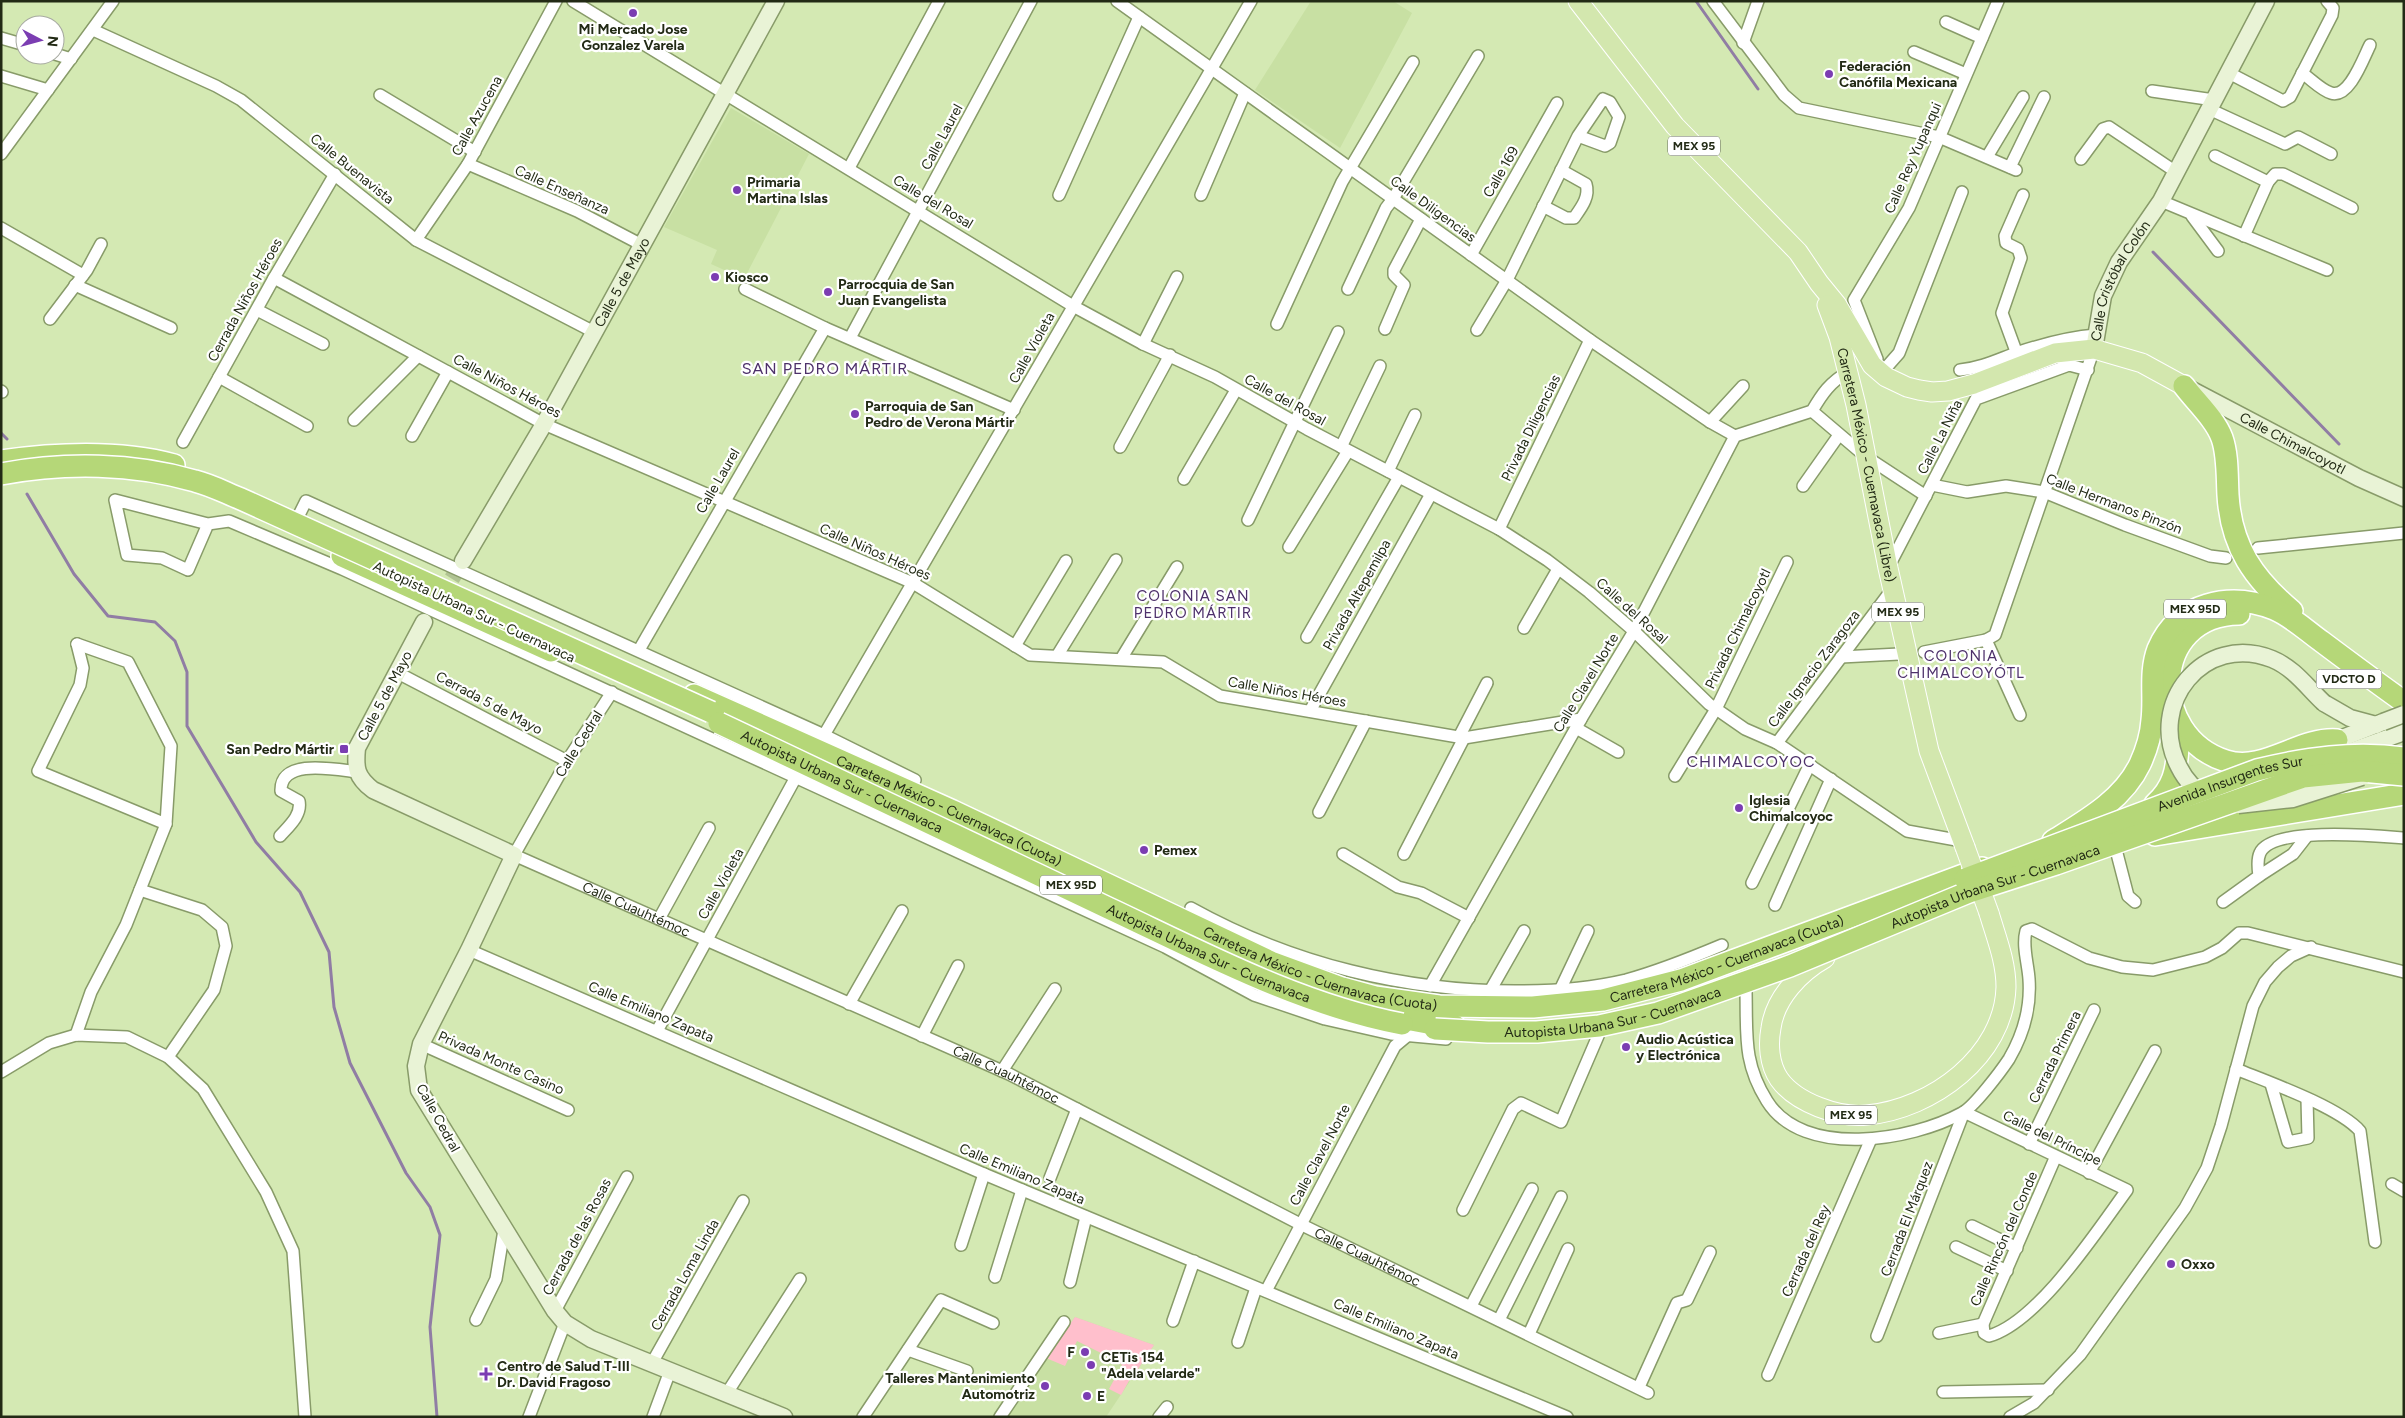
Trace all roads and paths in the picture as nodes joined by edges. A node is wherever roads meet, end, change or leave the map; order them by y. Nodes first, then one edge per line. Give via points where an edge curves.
1 (556, 1) edge
2 (573, 1) edge
3 (776, 1) edge
4 (939, 1) edge
5 (1031, 1) edge
6 (1117, 1) edge
7 (1251, 1) edge
8 (1578, 1) edge
9 (1713, 1) edge
10 (1758, 1) edge
11 (1998, 1) edge
12 (2266, 1) edge
13 (2327, 1) edge
14 (112, 2) edge
15 (1138, 17) junction
16 (1946, 22) dead end
17 (93, 30) junction
18 (1, 38) edge
19 (1982, 38) junction
20 (15, 42) edge
21 (1744, 43) junction
22 (2370, 45) dead end
23 (1914, 52) dead end
24 (1478, 56) dead end
25 (65, 57) edge
26 (72, 59) junction
27 (1413, 62) dead end
28 (1212, 69) junction
29 (2227, 72) junction
30 (2302, 73) junction
31 (1966, 74) junction
32 (1, 76) edge
33 (48, 90) junction
34 (2152, 91) dead end
35 (727, 93) junction
36 (1245, 93) junction
37 (380, 95) dead end
38 (2023, 97) dead end
39 (2044, 97) dead end
40 (1557, 103) dead end
41 (2212, 104) junction
42 (1578, 136) dead end
43 (1939, 136) junction
44 (474, 152) junction
45 (1, 154) edge
46 (2331, 154) dead end
47 (2215, 156) dead end
48 (1987, 157) junction
49 (2081, 159) dead end
50 (468, 164) junction
51 (848, 168) junction
52 (1350, 168) junction
53 (1561, 170) junction
54 (2176, 172) junction
55 (335, 174) junction
56 (2268, 182) junction
57 (1962, 192) dead end
58 (2023, 194) dead end
59 (1059, 195) dead end
60 (1200, 195) dead end
61 (1393, 199) junction
62 (2161, 201) junction
63 (1543, 206) junction
64 (2352, 208) dead end
65 (920, 212) junction
66 (2191, 215) junction
67 (1421, 219) junction
68 (1, 228) edge
69 (2244, 236) junction
70 (416, 240) junction
71 (101, 244) dead end
72 (642, 245) junction
73 (2218, 251) dead end
74 (1471, 255) junction
75 (2327, 270) dead end
76 (83, 275) junction
77 (1177, 277) dead end
78 (274, 278) junction
79 (1507, 280) junction
80 (1819, 283) junction
81 (75, 286) junction
82 (744, 289) dead end
83 (1348, 289) dead end
84 (1073, 306) junction
85 (257, 310) junction
86 (50, 320) dead end
87 (1277, 324) dead end
88 (171, 328) dead end
89 (825, 328) junction
90 (1385, 329) dead end
91 (1477, 330) dead end
92 (594, 332) junction
93 (1338, 332) dead end
94 (850, 338) junction
95 (1590, 340) junction
96 (2095, 342) junction
97 (323, 344) dead end
98 (1143, 344) junction
99 (1170, 355) junction
100 (418, 356) junction
101 (2019, 359) junction
102 (1380, 366) dead end
103 (1960, 370) dead end
104 (2088, 370) junction
105 (448, 372) junction
106 (1848, 372) junction
107 (1883, 373) junction
108 (219, 377) junction
109 (1743, 386) dead end
110 (2184, 386) junction
111 (1236, 390) junction
112 (1014, 410) junction
113 (1812, 411) junction
114 (1414, 415) dead end
115 (354, 420) dead end
116 (1710, 422) junction
117 (1295, 423) junction
118 (544, 424) junction
119 (307, 426) dead end
120 (1839, 435) junction
121 (412, 436) dead end
122 (1735, 436) junction
123 (183, 442) dead end
124 (1120, 447) dead end
125 (1345, 449) junction
126 (1865, 456) junction
127 (1, 461) edge
128 (57, 466) junction
129 (1388, 472) junction
130 (1, 474) edge
131 (1399, 477) junction
132 (1184, 479) dead end
133 (1, 481) edge
134 (1932, 485) junction
135 (1803, 486) dead end
136 (2044, 492) junction
137 (1431, 494) junction
138 (1926, 496) junction
139 (2404, 498) edge
140 (723, 502) junction
141 (298, 517) junction
142 (1248, 520) dead end
143 (208, 524) junction
144 (1499, 529) junction
145 (2404, 533) edge
146 (1289, 547) dead end
147 (2258, 548) dead end
148 (2226, 558) dead end
149 (1116, 560) dead end
150 (463, 561) tunnel mouth
151 (1066, 561) dead end
152 (1786, 562) dead end
153 (1177, 567) dead end
154 (1888, 568) junction
155 (1558, 569) junction
156 (913, 583) junction
157 (1893, 588) junction
158 (424, 622) dead end
159 (1524, 628) dead end
160 (1634, 631) junction
161 (2303, 636) junction
162 (1307, 637) dead end
163 (1990, 638) junction
164 (1015, 646) junction
165 (639, 650) junction
166 (1924, 652) dead end
167 (1899, 654) dead end
168 (1057, 656) junction
169 (1841, 657) junction
170 (1121, 659) junction
171 (396, 672) junction
172 (1486, 683) dead end
173 (612, 692) junction
174 (2404, 702) edge
175 (1716, 709) junction
176 (1310, 710) junction
177 (2020, 714) dead end
178 (2404, 714) edge
179 (2175, 715) junction
180 (1366, 721) junction
181 (2388, 722) edge
182 (1578, 724) junction
183 (2404, 732) edge
184 (824, 735) junction
185 (1461, 738) junction
186 (2337, 740) junction
187 (1777, 743) junction
188 (1618, 752) dead end
189 (567, 761) junction
190 (1810, 764) junction
191 (358, 772) junction
192 (2403, 773) edge
193 (1675, 776) dead end
194 (796, 777) junction
195 (1831, 779) junction
196 (915, 780) joint
197 (2155, 804) junction
198 (2353, 804) junction
199 (2404, 807) edge
200 (2313, 808) junction
201 (953, 811) junction
202 (1319, 812) dead end
203 (166, 824) junction
204 (709, 828) dead end
205 (280, 836) dead end
206 (2307, 836) junction
207 (2404, 838) edge
208 (2052, 841) junction
209 (2114, 842) junction
210 (1964, 844) junction
211 (1343, 854) dead end
212 (1404, 854) dead end
213 (514, 855) junction
214 (2259, 876) junction
215 (1752, 883) dead end
216 (140, 890) junction
217 (2135, 902) dead end
218 (2223, 902) dead end
219 (1775, 905) dead end
220 (1191, 908) dead end
221 (902, 911) dead end
222 (1469, 918) junction
223 (659, 919) junction
224 (1886, 924) junction
225 (1524, 931) dead end
226 (1588, 931) dead end
227 (707, 941) junction
228 (1168, 941) junction
229 (1722, 945) dead end
230 (2311, 947) junction
231 (469, 950) junction
232 (958, 966) dead end
233 (2404, 972) edge
234 (1803, 973) junction
235 (1430, 986) junction
236 (1055, 989) dead end
237 (1560, 990) junction
238 (1490, 991) junction
239 (1746, 992) junction
240 (849, 1004) junction
241 (2094, 1010) dead end
242 (657, 1031) junction
243 (76, 1035) junction
244 (922, 1036) junction
245 (1407, 1036) junction
246 (1598, 1036) junction
247 (421, 1044) junction
248 (2155, 1051) dead end
249 (168, 1057) junction
250 (2236, 1069) junction
251 (1002, 1071) junction
252 (1, 1072) edge
253 (2271, 1084) junction
254 (2307, 1099) junction
255 (1077, 1109) junction
256 (568, 1110) dead end
257 (1964, 1112) junction
258 (1871, 1138) junction
259 (2029, 1144) junction
260 (2056, 1156) junction
261 (2089, 1173) junction
262 (984, 1174) junction
263 (627, 1177) dead end
264 (1050, 1178) dead end
265 (2392, 1184) dead end
266 (1532, 1189) dead end
267 (1022, 1190) junction
268 (2404, 1191) edge
269 (1561, 1197) dead end
270 (744, 1201) dead end
271 (1463, 1210) dead end
272 (1086, 1217) junction
273 (1300, 1224) junction
274 (1972, 1226) dead end
275 (504, 1230) junction
276 (2375, 1242) dead end
277 (961, 1245) dead end
278 (1956, 1247) dead end
279 (2017, 1248) junction
280 (1568, 1249) dead end
281 (1710, 1252) dead end
282 (1194, 1262) junction
283 (2007, 1270) junction
284 (995, 1277) dead end
285 (800, 1279) dead end
286 (1070, 1282) dead end
287 (1261, 1290) junction
288 (1471, 1306) junction
289 (560, 1317) junction
290 (476, 1320) dead end
291 (1499, 1320) junction
292 (1173, 1321) dead end
293 (1064, 1322) dead end
294 (993, 1323) dead end
295 (1984, 1329) junction
296 (1939, 1332) dead end
297 (1529, 1334) junction
298 (1877, 1336) dead end
299 (1238, 1342) dead end
300 (908, 1350) junction
301 (652, 1364) junction
302 (670, 1371) junction
303 (967, 1371) dead end
304 (1768, 1374) dead end
305 (2048, 1390) junction
306 (1943, 1392) dead end
307 (727, 1393) junction
308 (1167, 1407) dead end
309 (776, 1415) edge
310 (305, 1417) edge
311 (529, 1417) edge
312 (653, 1417) edge
313 (863, 1417) edge
314 (1000, 1417) edge
315 (1159, 1417) edge
316 (1568, 1417) edge
317 (2010, 1417) edge

1 - 44 street, Calle Azucena
2 - 35 street, Calle del Rosal
3 - 35 street, Calle 5 de Mayo
4 - 51 street
5 - 65 street, Calle Laurel
6 - 15 street, Calle Diligencias
7 - 28 street, Calle Violeta
8 - 80 main road, Carretera México - Cuernavaca (Libre) / MEX 95 via 1675,126 1798,252
9 - 21 street
10 - 21 street
11 - 19 street, Calle Rey Yupanqui
12 - 29 street, Calle Cristóbal Colón
13 - 30 street via 2333,8 2332,15
14 - 17 street
15 - 28 street, Calle Diligencias
15 - 59 street
16 - 19 street
17 - 26 street
17 - 55 street, Calle Buenavista via 241,100
18 - 20 street
19 - 31 street, Calle Rey Yupanqui
21 - 43 street via 1784,95 1799,108
22 - 30 street via 2347,89 2339,94 2330,93
23 - 31 street
24 - 61 street
25 - 26 street
26 - 33 street
27 - 52 street
28 - 36 street, Calle Diligencias
28 - 84 street, Calle Violeta
29 - 30 street via 2282,101 2290,97
29 - 41 street, Calle Cristóbal Colón
31 - 43 street, Calle Rey Yupanqui
32 - 33 street
33 - 45 street
34 - 41 street
35 - 51 street, Calle del Rosal
35 - 72 street, Calle 5 de Mayo
36 - 52 street, Calle Diligencias
36 - 60 street
37 - 44 street
38 - 48 street
39 - 48 street via 2013,168
40 - 74 street, Calle 169
41 - 46 street via 2285,144 2298,137
41 - 54 street, Calle Cristóbal Colón
42 - 53 street
43 - 48 street
43 - 107 street, Calle Rey Yupanqui via 1909,208 1854,300
44 - 50 street, Calle Azucena
47 - 56 street
49 - 54 street via 2103,129 2109,127
50 - 70 street, Calle Azucena
50 - 72 street, Calle Enseñanza via 577,211
51 - 65 street, Calle del Rosal
52 - 61 street, Calle Diligencias
52 - 87 street
53 - 63 street
53 - 63 street via 1586,184 1588,192 1580,210 1574,218 1566,218
54 - 62 street, Calle Cristóbal Colón
55 - 70 street, Calle Buenavista
55 - 78 street, Cerrada Niños Héroes
56 - 64 street via 2275,174 2283,174
56 - 69 street
57 - 107 street via 1899,353
58 - 101 street via 2006,236 2006,243 2018,249 2021,258 2002,313
61 - 67 street, Calle Diligencias
61 - 83 street
62 - 66 street
62 - 96 street, Calle Cristóbal Colón via 2119,262 2103,296
63 - 79 street
65 - 84 street, Calle del Rosal
65 - 94 street, Calle Laurel
66 - 69 street
66 - 73 street
67 - 74 street, Calle Diligencias
67 - 90 street via 1394,270 1394,275 1404,286
68 - 76 street
69 - 75 street
70 - 92 street, Calle Buenavista
71 - 76 street
72 - 92 street, Calle 5 de Mayo
74 - 79 street, Calle Diligencias
76 - 81 street
77 - 98 street
78 - 85 street, Cerrada Niños Héroes
78 - 100 street, Calle Niños Héroes
79 - 91 street
79 - 95 street, Calle Diligencias
80 - 106 main road, Carretera México - Cuernavaca (Libre) / MEX 95 via 1839,336
80 - 107 main road, Carretera México - Cuernavaca (Libre) / MEX 95 via 1837,305 1872,365
81 - 86 street
81 - 88 street
82 - 89 street
84 - 98 street, Calle del Rosal
84 - 112 street, Calle Violeta
85 - 97 street
85 - 108 street, Cerrada Niños Héroes
89 - 94 street
89 - 140 street, Calle Laurel
92 - 118 street, Calle 5 de Mayo
93 - 117 street
94 - 112 street
95 - 116 street, Calle Diligencias
95 - 144 street, Privada Diligencias
96 - 101 main road, Carretera México - Cuernavaca (Libre) / MEX 95
96 - 104 street, Calle Cristóbal Colón
96 - 110 main road, Carretera México - Cuernavaca (Libre) / MEX 95
98 - 99 street, Calle del Rosal
99 - 111 street, Calle del Rosal
99 - 124 street
100 - 105 street, Calle Niños Héroes
100 - 115 street
101 - 103 street
101 - 107 main road, Carretera México - Cuernavaca (Libre) / MEX 95 via 1974,384 1932,392 1907,387
102 - 125 street
104 - 134 street, Calle La Niña via 2069,365 1976,399
104 - 136 street, Calle Cristóbal Colón
105 - 118 street, Calle Niños Héroes
105 - 121 street
106 - 107 main road
106 - 113 street via 1835,379
106 - 126 main road, Carretera México - Cuernavaca (Libre) / MEX 95
108 - 119 street
108 - 123 street, Cerrada Niños Héroes
109 - 116 street
110 - 139 street, Calle Chimalcoyotl via 2359,478
110 - 161 highway via 2217,428 2224,444 2229,516 2237,543 2272,595 2303,620
111 - 117 street, Calle del Rosal
111 - 132 street
112 - 156 street, Calle Violeta
113 - 120 street
113 - 122 street
114 - 129 street
116 - 122 street, Calle Diligencias
117 - 125 street, Calle del Rosal
117 - 142 street
118 - 140 street, Calle Niños Héroes
118 - 150 street, Calle 5 de Mayo
120 - 126 street
120 - 135 street
122 - 160 street, Calle Clavel Norte
125 - 129 street, Calle del Rosal
125 - 146 street
126 - 138 street
126 - 154 main road, Carretera México - Cuernavaca (Libre) / MEX 95
127 - 128 highway, Carretera México - Cuernavaca (Cuota) / MEX 95D
128 - 133 highway, Carretera México - Cuernavaca (Cuota) / MEX 95D
128 - 141 highway, Carretera México - Cuernavaca (Cuota) / MEX 95D via 111,456 172,465 199,473
128 - 228 highway, Carretera México - Cuernavaca (Cuota) / MEX 95D via 146,478 195,490 240,509 428,597 1026,861
129 - 131 street, Calle del Rosal
130 - 192 highway, Autopista Urbana Sur - Cuernavaca, bridge via 28,469 118,466 196,481 1271,968 1341,994 1426,1012 1514,1018 1570,1016 1635,1005 1695,987 1856,920 2257,770 2301,760 2351,755
131 - 137 street, Calle del Rosal
131 - 162 street
133 - 192 highway, Autopista Urbana Sur - Cuernavaca, bridge via 29,474 116,470 196,487 318,539 431,594 710,718 1268,981 1374,1018 1435,1029 1537,1032 1599,1026 1658,1013 1790,966 1969,892 2303,777 2362,771
134 - 136 street, Calle Hermanos Pinzón via 1967,492 2006,486
134 - 138 street, Calle La Niña
136 - 148 street, Calle Hermanos Pinzón via 2210,556
136 - 163 street, Calle Cristóbal Colón
137 - 144 street, Calle del Rosal
137 - 176 street, Privada Altepemilpa
138 - 154 street, Calle La Niña
140 - 156 street, Calle Niños Héroes
140 - 165 street, Calle Laurel
141 - 165 street via 306,501
141 - 201 highway, Carretera México - Cuernavaca (Cuota) / MEX 95D
143 - 143 street via 114,500 127,555 162,558 188,570
143 - 173 street via 229,521
144 - 155 street, Calle del Rosal
145 - 147 street
149 - 168 street
151 - 164 street
152 - 175 street, Privada Chimalcoyotl
153 - 170 street
154 - 157 main road, Carretera México - Cuernavaca (Libre) / MEX 95
155 - 159 street
155 - 160 street, Calle del Rosal
156 - 164 street, Calle Niños Héroes
156 - 184 street, Calle Violeta
157 - 169 street, Calle Ignacio Zaragoza
157 - 210 main road, Carretera México - Cuernavaca (Libre) / MEX 95 via 1929,751
158 - 171 street, Calle 5 de Mayo
160 - 175 street, Calle del Rosal
160 - 182 street, Calle Clavel Norte
161 - 174 highway, VDCTO D
161 - 179 highway via 2252,615 2226,614 2201,624 2188,634 2173,658 2168,689
161 - 181 highway, VDCTO D
161 - 208 highway, MEX 95D via 2276,610 2250,602 2218,601 2185,614 2159,648 2153,667 2152,720 2140,765 2115,798
163 - 166 street
163 - 177 street
164 - 168 street, Calle Niños Héroes via 1030,655
165 - 184 street
167 - 169 street
168 - 170 street, Calle Niños Héroes
169 - 187 street, Calle Ignacio Zaragoza
170 - 176 street, Calle Niños Héroes via 1163,662 1220,696
171 - 189 street, Cerrada 5 de Mayo
171 - 191 street, Calle 5 de Mayo via 357,748
172 - 185 street
173 - 189 street, Calle Cedral
173 - 194 street
175 - 187 street, Calle del Rosal
175 - 193 street, Privada Chimalcoyotl
176 - 180 street, Calle Niños Héroes
178 - 181 street, Avenida Insurgentes Sur, bridge
179 - 186 highway via 2189,738 2203,750 2229,762 2255,762 2308,743
179 - 197 highway via 2176,771 2170,788
180 - 185 street, Calle Niños Héroes
180 - 202 street
181 - 186 street, Avenida Insurgentes Sur
181 - 192 street, bridge via 2350,718 2324,703 2296,674 2273,660 2246,653 2220,657 2191,675 2175,697 2168,727 2170,746 2184,776 2203,794 2230,804 2293,799
182 - 185 street, Calle Niños Héroes
182 - 188 street
182 - 222 street, Calle Clavel Norte
183 - 209 street, Avenida Insurgentes Sur
184 - 196 street
185 - 212 street
186 - 197 street, Avenida Insurgentes Sur via 2265,768
187 - 190 street, Calle del Rosal
189 - 213 street, Calle Cedral
190 - 195 street, Calle del Rosal
190 - 215 street
191 - 205 street via 307,767 298,769 283,781 281,791 299,801 300,806 297,816
191 - 213 street, Calle Cuauhtémoc via 362,782 373,790
192 - 198 highway
192 - 200 highway via 2331,797
194 - 227 street, Calle Violeta
194 - 228 street
195 - 210 street, Calle del Rosal via 1908,831
195 - 219 street
196 - 201 highway via 938,790
197 - 208 street, Avenida Insurgentes Sur
198 - 199 highway
198 - 200 highway, Carretera México - Cuernavaca (Cuota)
200 - 209 highway, Carretera México - Cuernavaca (Cuota)
201 - 208 highway, Carretera México - Cuernavaca (Cuota) / MEX 95D via 1271,962 1375,997 1439,1006 1533,1007 1603,1000 1681,980
203 - 203 street via 171,746 128,662 77,644 83,668 80,685 38,771
203 - 216 street
204 - 223 street
206 - 207 street
206 - 214 street via 2293,854
206 - 214 street via 2280,840 2266,846 2260,852
209 - 217 street via 2128,896
209 - 224 highway, Carretera México - Cuernavaca (Cuota) / MEX 95D
210 - 234 main road, Carretera México - Cuernavaca (Libre) / MEX 95, bridge via 2000,947 2006,986 1994,1032 1977,1058 1948,1085 1914,1104 1866,1116 1831,1110 1794,1093 1779,1079 1768,1044 1772,1023 1783,998
211 - 222 street via 1398,887 1421,893
213 - 223 street, Calle Cuauhtémoc
213 - 231 street, Calle Cedral
214 - 218 street
216 - 243 street via 126,925 91,992
216 - 249 street via 202,910 222,927 226,946 214,990
220 - 235 street via 1230,930 1309,959 1356,974
221 - 240 street
222 - 235 street, Calle Clavel Norte
223 - 227 street, Calle Cuauhtémoc
224 - 228 highway, Carretera México - Cuernavaca (Cuota) / MEX 95D via 1699,993 1634,1012 1575,1022 1479,1026 1438,1025 1331,1002
224 - 234 main road, Carretera México - Cuernavaca (Libre) / MEX 95
225 - 238 street
226 - 237 street
227 - 240 street, Calle Cuauhtémoc
227 - 242 street, Calle Violeta
228 - 245 street via 1254,995 1325,1019
229 - 237 street via 1660,970 1624,980
230 - 233 street
230 - 250 street via 2291,956 2265,982 2254,1006
230 - 257 street via 2238,933 2222,948 2205,957 2153,970 2122,967 2089,958 2040,931 2026,931 2029,1002 2022,1032 2009,1059
231 - 242 street, Calle Emiliano Zapata
231 - 247 street, Calle Cedral
232 - 244 street
234 - 239 street
235 - 238 street
236 - 251 street
237 - 238 street
239 - 246 street via 1661,1022
239 - 258 street via 1747,1049 1753,1075 1768,1103 1788,1124 1815,1136
240 - 244 street, Calle Cuauhtémoc
241 - 259 street, Cerrada Primera
242 - 262 street, Calle Emiliano Zapata
243 - 249 street via 127,1037
243 - 252 street via 49,1043
244 - 251 street, Calle Cuauhtémoc
245 - 246 street via 1531,1043
245 - 273 street, Calle Clavel Norte via 1395,1046
246 - 271 street via 1561,1122 1521,1102 1513,1109
247 - 256 street, Privada Monte Casino
247 - 275 street, Calle Cedral via 416,1066 419,1090
248 - 261 street
249 - 310 street via 203,1089 266,1192 293,1251
250 - 253 street
250 - 305 street via 2207,1168 2185,1208 2080,1355
251 - 255 street, Calle Cuauhtémoc
253 - 254 street
253 - 254 street via 2288,1142 2308,1138
254 - 276 street via 2352,1122 2360,1131
255 - 264 street
255 - 273 street, Calle Cuauhtémoc
257 - 258 street via 1922,1130
257 - 259 street, Calle del Príncipe
257 - 298 street, Cerrada El Márquez
258 - 304 street, Cerrada del Rey
259 - 260 street, Calle del Príncipe
260 - 261 street, Calle del Príncipe
260 - 279 street, Calle Rincón del Conde
261 - 295 street, Calle del Príncipe via 2127,1190 2074,1263 2032,1309 1998,1334 1989,1336
262 - 267 street, Calle Emiliano Zapata
262 - 277 street
263 - 289 street, Cerrada de las Rosas
265 - 268 street
266 - 288 street
267 - 272 street, Calle Emiliano Zapata
267 - 284 street
269 - 291 street
270 - 301 street, Cerrada Loma Linda
272 - 282 street, Calle Emiliano Zapata
272 - 286 street
273 - 287 street, Calle Clavel Norte
273 - 288 street, Calle Cuauhtémoc
274 - 279 street
275 - 289 street, Calle Cedral
275 - 290 street via 496,1279
278 - 283 street
279 - 283 street, Calle Rincón del Conde
280 - 297 street
281 - 297 street, Calle Cuauhtémoc via 1687,1300 1677,1303 1643,1390
282 - 287 street, Calle Emiliano Zapata
282 - 292 street
283 - 295 street, Calle Rincón del Conde
285 - 307 street
287 - 299 street, Calle Clavel Norte
287 - 316 street, Calle Emiliano Zapata
288 - 291 street, Calle Cuauhtémoc
289 - 301 street, Calle Cedral via 591,1339
289 - 311 street, Cerrada de las Rosas
291 - 297 street, Calle Cuauhtémoc
293 - 314 street
294 - 300 street via 941,1300
295 - 296 street
300 - 303 street
300 - 313 street
301 - 302 street, Calle Cedral
302 - 307 street, Calle Cedral
302 - 312 street
305 - 306 street
305 - 317 street via 2034,1404
307 - 309 street, Calle Cedral
308 - 315 street

